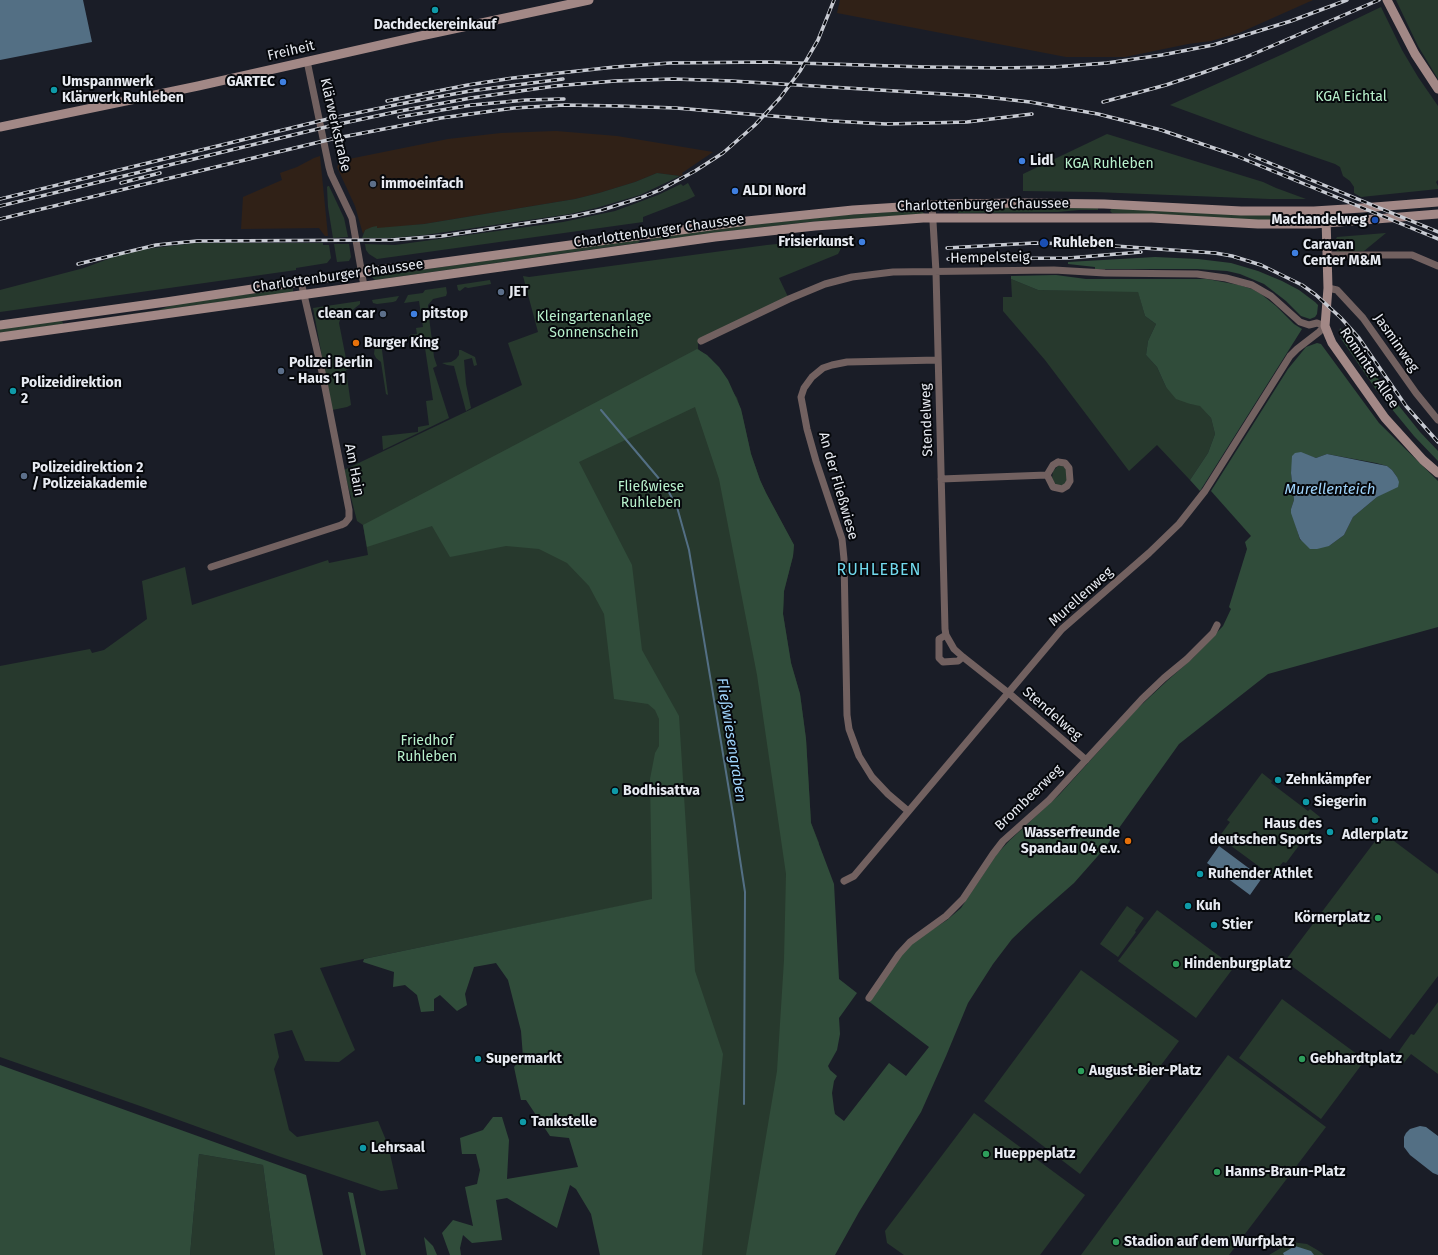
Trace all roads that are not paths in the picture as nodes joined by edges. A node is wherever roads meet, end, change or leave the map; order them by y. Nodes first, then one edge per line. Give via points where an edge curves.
1 (589, 0) edge
2 (1388, 2) edge
3 (308, 61) junction
4 (1438, 89) edge
5 (0, 127) edge
6 (1438, 202) edge
7 (932, 205) junction
8 (1326, 210) junction
9 (1438, 214) edge
10 (934, 219) junction
11 (1327, 223) junction
12 (1328, 255) junction
13 (1438, 266) edge
14 (936, 272) junction
15 (362, 273) junction
16 (301, 282) junction
17 (364, 286) junction
18 (1328, 288) junction
19 (304, 295) junction
20 (0, 325) edge
21 (1325, 326) junction
22 (0, 337) edge
23 (701, 341) dead end
24 (938, 360) junction
25 (1438, 420) edge
26 (1438, 473) edge
27 (1047, 475) dead end
28 (941, 479) junction
29 (211, 568) dead end
30 (1217, 625) dead end
31 (946, 635) junction
32 (964, 657) junction
33 (1008, 693) junction
34 (1086, 760) junction
35 (908, 811) junction
36 (844, 882) dead end
37 (869, 998) dead end

1 - 3 main road, Freiheit
2 - 4 main road via 1415,54
3 - 5 main road, Freiheit
3 - 15 street, Klärwerkstraße via 329,167 352,218
6 - 8 main road, Charlottenburger Chaussee
7 - 8 main road, Charlottenburger Chaussee via 1056,203 1241,211
7 - 10 street, Stendelweg
7 - 15 main road, Charlottenburger Chaussee via 775,217
8 - 11 main road, Rominter Allee
9 - 11 main road, Charlottenburger Chaussee
10 - 11 main road, Charlottenburger Chaussee via 1152,218 1258,224
10 - 14 street, Stendelweg
10 - 17 main road, Charlottenburger Chaussee via 862,222 757,232
11 - 12 main road, Rominter Allee
12 - 13 street via 1412,255
12 - 18 main road, Rominter Allee
14 - 21 street, Hempelsteig via 1054,270 1197,274 1226,278 1252,285 1271,296 1300,322
14 - 23 street, Hempelsteig via 869,274 831,283 789,299
14 - 24 street, Stendelweg
15 - 16 main road, Charlottenburger Chaussee
15 - 17 street, Klärwerkstraße
16 - 19 street, Am Hain
16 - 20 main road, Charlottenburger Chaussee
17 - 19 main road, Charlottenburger Chaussee
18 - 21 main road, Rominter Allee
18 - 25 street, Jasminweg via 1337,290 1363,318
19 - 22 main road, Charlottenburger Chaussee
19 - 29 street, Am Hain via 322,372 350,518 341,525
21 - 26 main road, Rominter Allee via 1332,343 1385,418
21 - 33 street, Murellenweg via 1290,356 1205,491 1179,524 1150,553 1062,629
24 - 28 street, Stendelweg
24 - 35 street, An der Fließwiese via 847,362 832,365 812,377 801,397 814,455 842,539 849,729 859,756 872,777
27 - 28 street
28 - 31 street, Stendelweg
30 - 34 street, Brombeerweg via 1213,633 1188,659 1142,699
31 - 32 street, Stendelweg via 954,649
31 - 32 street, Stendelweg via 939,639 939,658 943,662 958,661
32 - 33 street, Stendelweg
33 - 34 street, Stendelweg
33 - 35 street, Murellenweg
34 - 37 street, Brombeerweg via 1049,800 1003,841 955,908 910,942 899,954
35 - 36 street, Murellenweg via 854,876

